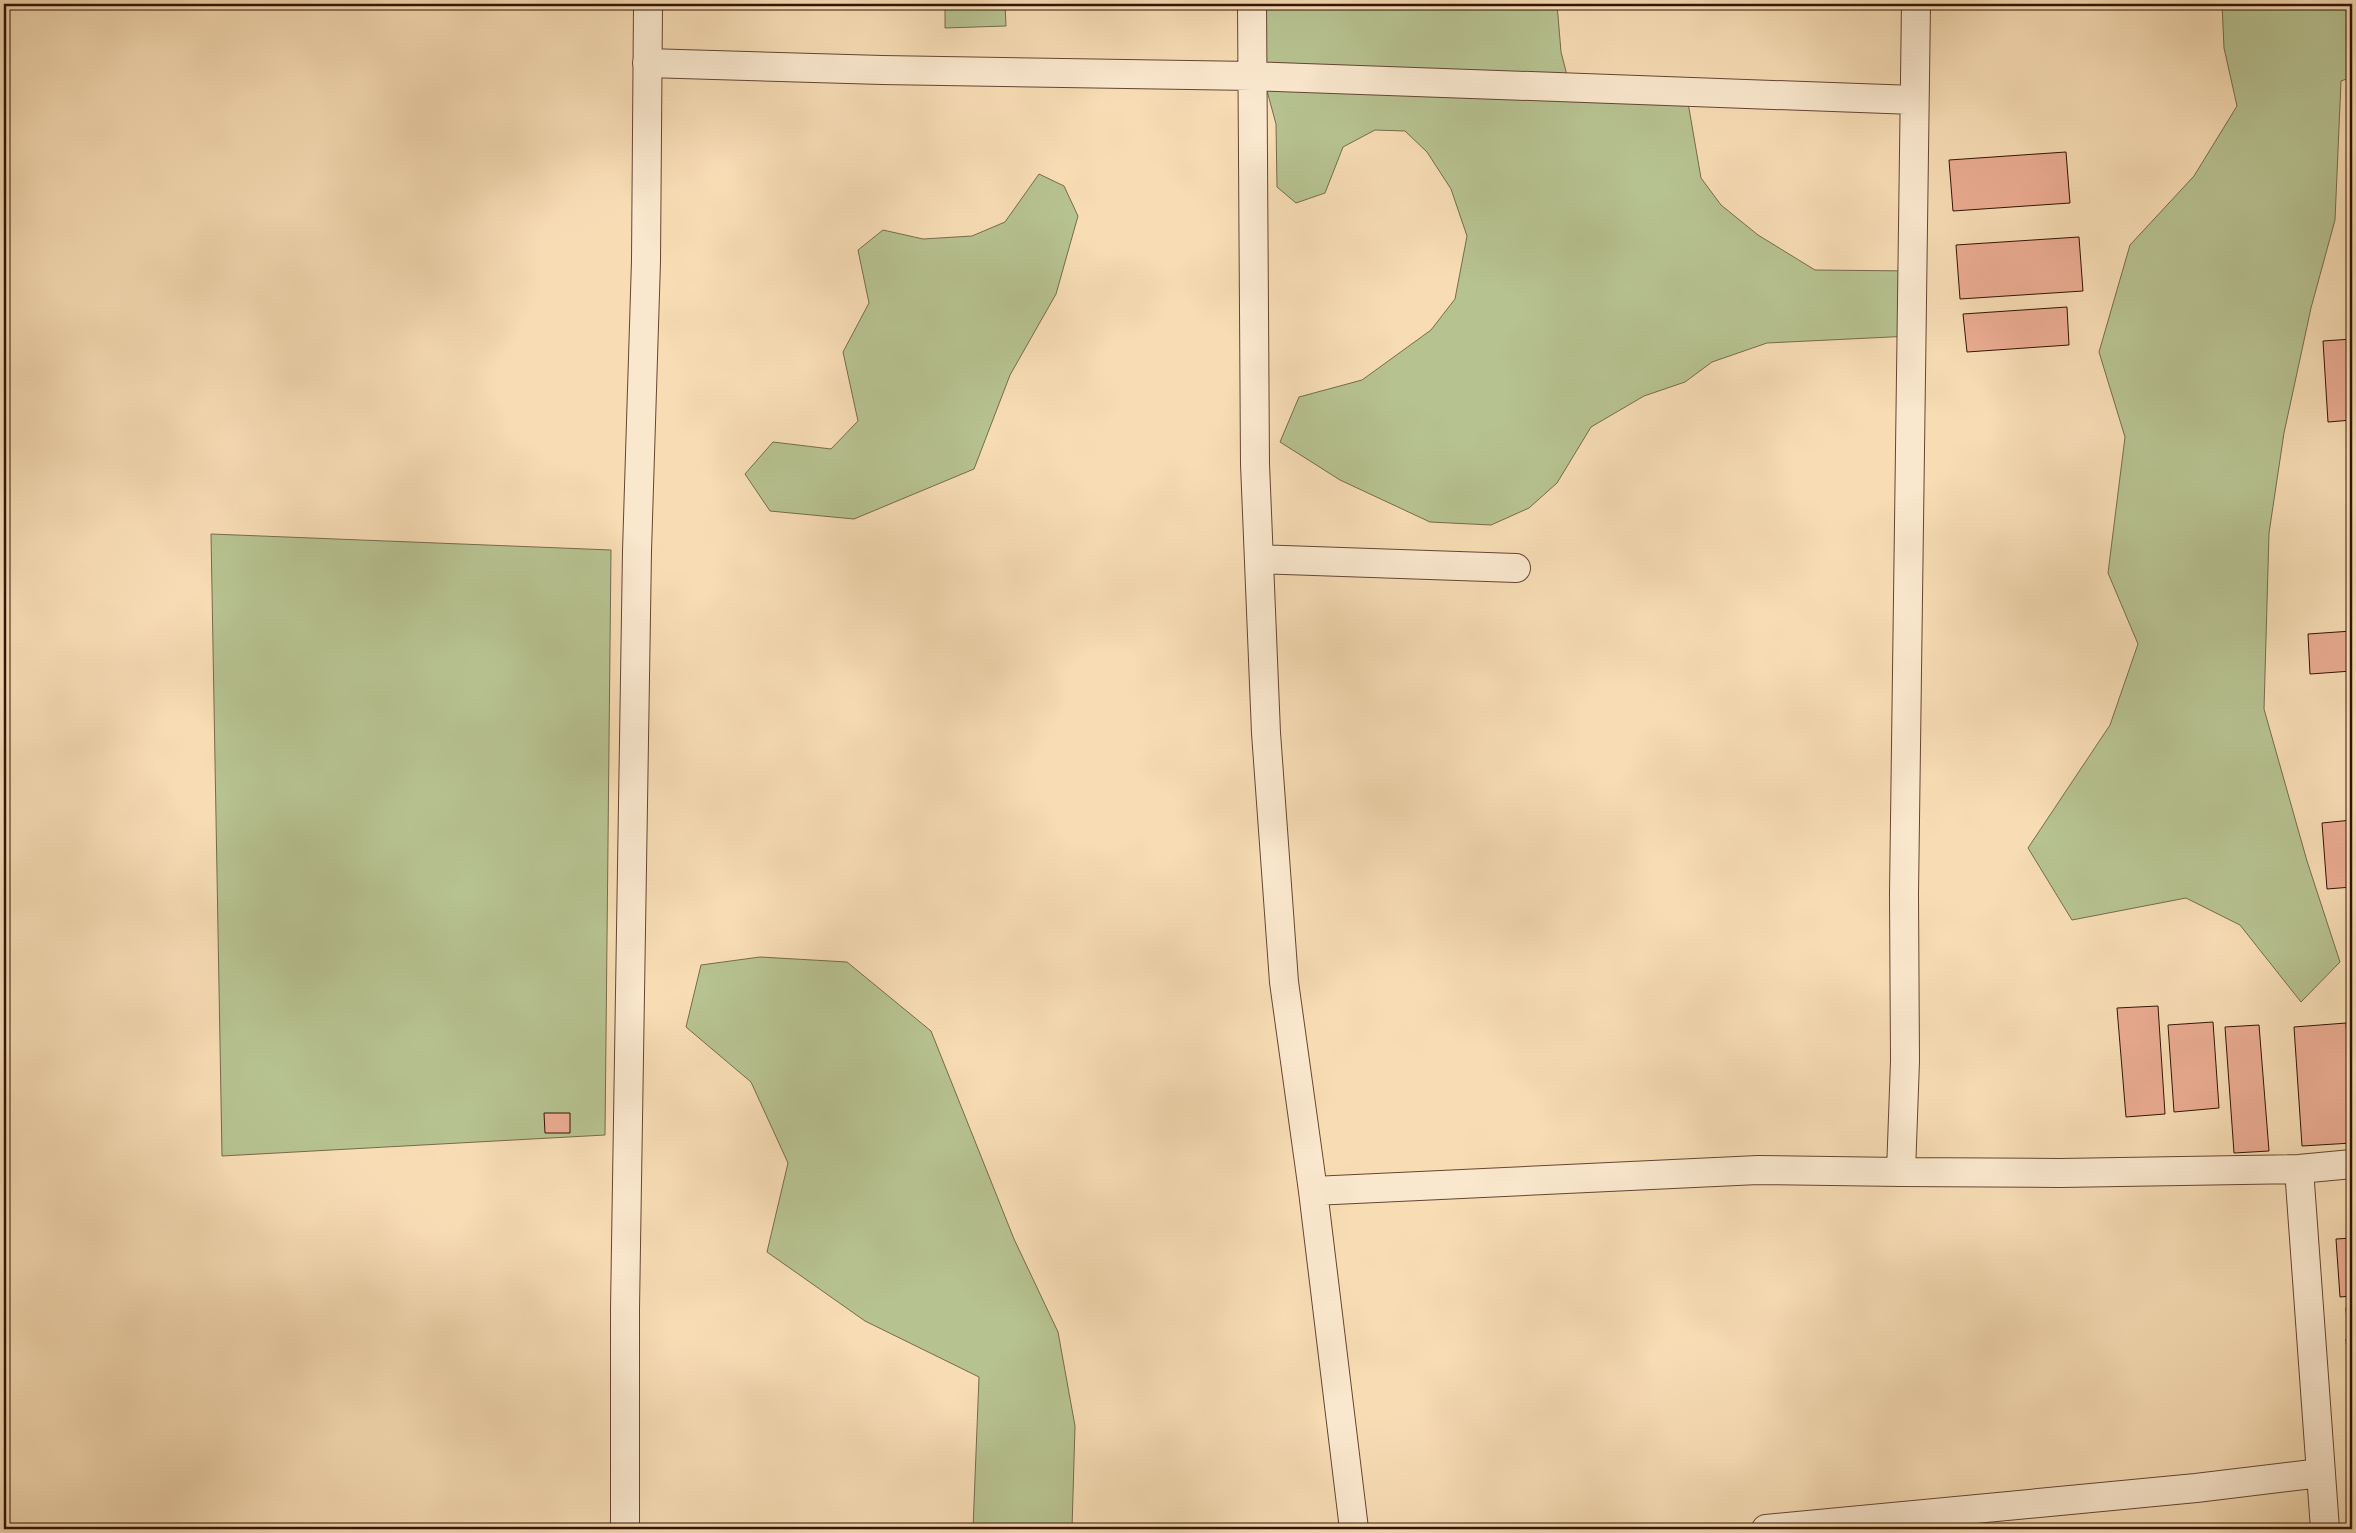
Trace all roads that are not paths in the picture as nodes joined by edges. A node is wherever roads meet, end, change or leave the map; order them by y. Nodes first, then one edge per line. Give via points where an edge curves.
1 (648, 4) edge
2 (1252, 4) edge
3 (1916, 4) edge
4 (648, 63) junction
5 (1252, 76) junction
6 (1914, 100) junction
7 (1259, 559) junction
8 (1516, 568) dead end
9 (2352, 1164) edge
10 (2299, 1169) junction
11 (1901, 1172) junction
12 (1313, 1191) junction
13 (2321, 1473) junction
14 (625, 1529) edge
15 (1354, 1529) edge
16 (1766, 1529) edge
17 (2325, 1529) edge

1 - 4 street
2 - 5 street
3 - 6 street
4 - 5 street
4 - 14 street via 625,1290
5 - 6 street
5 - 7 street via 1255,464
6 - 11 street via 1904,894 1905,1061
7 - 8 street
7 - 12 street via 1266,733 1284,982
9 - 10 street
10 - 11 street
10 - 13 street
11 - 12 street via 1758,1170
12 - 15 street
13 - 16 street
13 - 17 street

